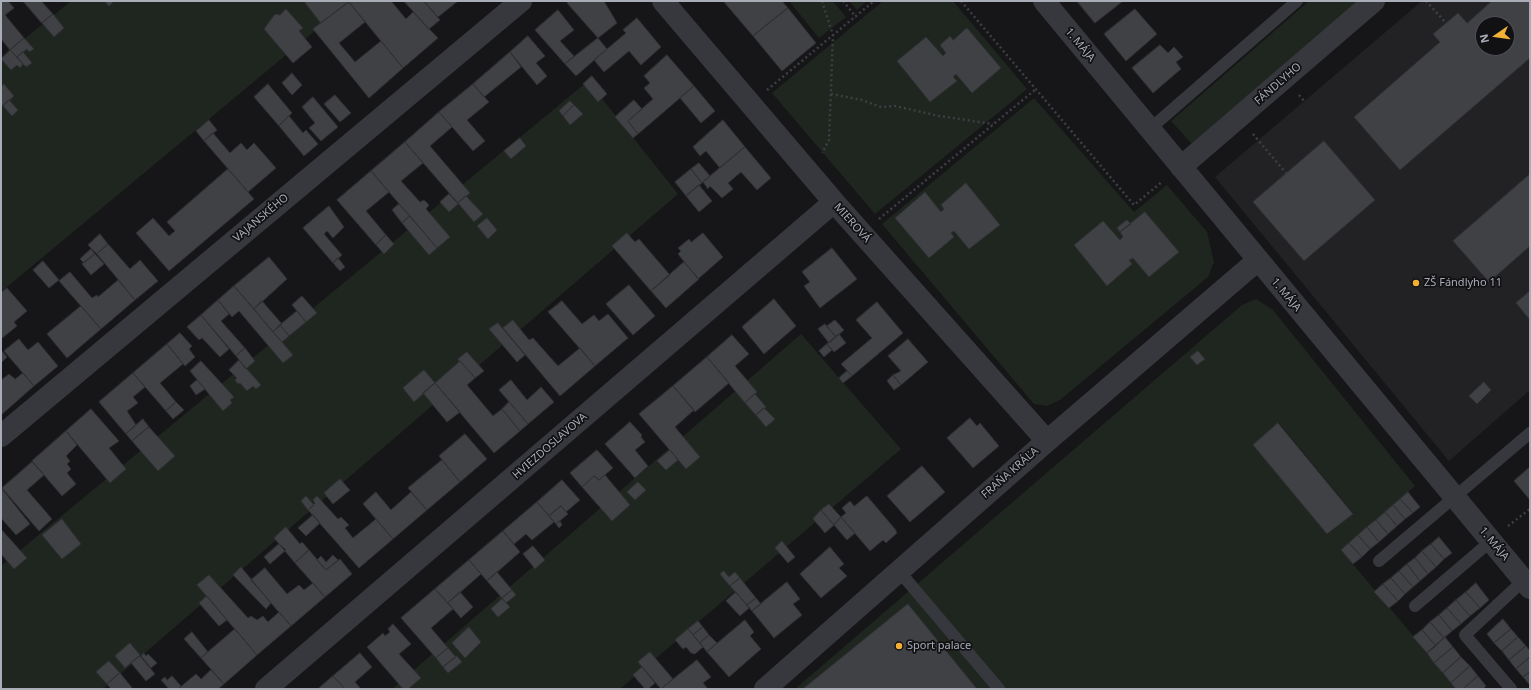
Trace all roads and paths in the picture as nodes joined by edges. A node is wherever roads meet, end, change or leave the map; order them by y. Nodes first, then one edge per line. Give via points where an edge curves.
1 (521, 1) edge
2 (663, 1) edge
3 (822, 1) edge
4 (843, 1) edge
5 (874, 1) edge
6 (961, 1) edge
7 (1044, 1) edge
8 (1297, 1) edge
9 (1374, 1) edge
10 (1426, 1) edge
11 (856, 17) junction
12 (1446, 23) dead end
13 (833, 35) junction
14 (1036, 89) junction
15 (1297, 93) dead end
16 (831, 94) junction
17 (1304, 101) dead end
18 (750, 103) junction
19 (994, 124) junction
20 (1150, 128) junction
21 (1251, 132) dead end
22 (819, 158) dead end
23 (1181, 167) junction
24 (1286, 173) dead end
25 (1164, 181) dead end
26 (834, 202) junction
27 (874, 223) dead end
28 (1258, 260) junction
29 (1530, 433) edge
30 (1, 436) edge
31 (1047, 441) junction
32 (1454, 497) junction
33 (1530, 509) edge
34 (1499, 534) junction
35 (1379, 561) dead end
36 (899, 571) junction
37 (1527, 584) edge
38 (1415, 606) dead end
39 (266, 689) edge
40 (765, 689) edge
41 (999, 689) edge
42 (1511, 689) edge

1 - 30 street, VAJANSKÉHO
2 - 18 street, MIEROVÁ
3 - 13 path
4 - 11 path
5 - 11 path
6 - 14 path
7 - 20 street, 1. MÁJA
8 - 20 lane
9 - 23 street, FÁNDLYHO
10 - 12 path
11 - 13 path
13 - 16 path
13 - 18 path
14 - 19 path
14 - 25 path via 1134,205
15 - 17 path
16 - 19 path via 881,107 895,106 938,116
16 - 22 path via 829,140
18 - 26 street, MIEROVÁ
19 - 27 path
20 - 23 street, 1. MÁJA
21 - 24 path
23 - 28 street, 1. MÁJA
26 - 31 street, MIEROVÁ
26 - 39 street, HVIEZDOSLAVOVA
28 - 31 street, FRAŇA KRÁĽA
28 - 32 street, 1. MÁJA
29 - 32 lane
31 - 36 street, FRAŇA KRÁĽA
32 - 34 street, 1. MÁJA
32 - 35 lane
33 - 34 path
34 - 37 street, 1. MÁJA
34 - 38 lane
36 - 40 street, FRAŇA KRÁĽA
36 - 41 lane
37 - 42 lane via 1465,635

